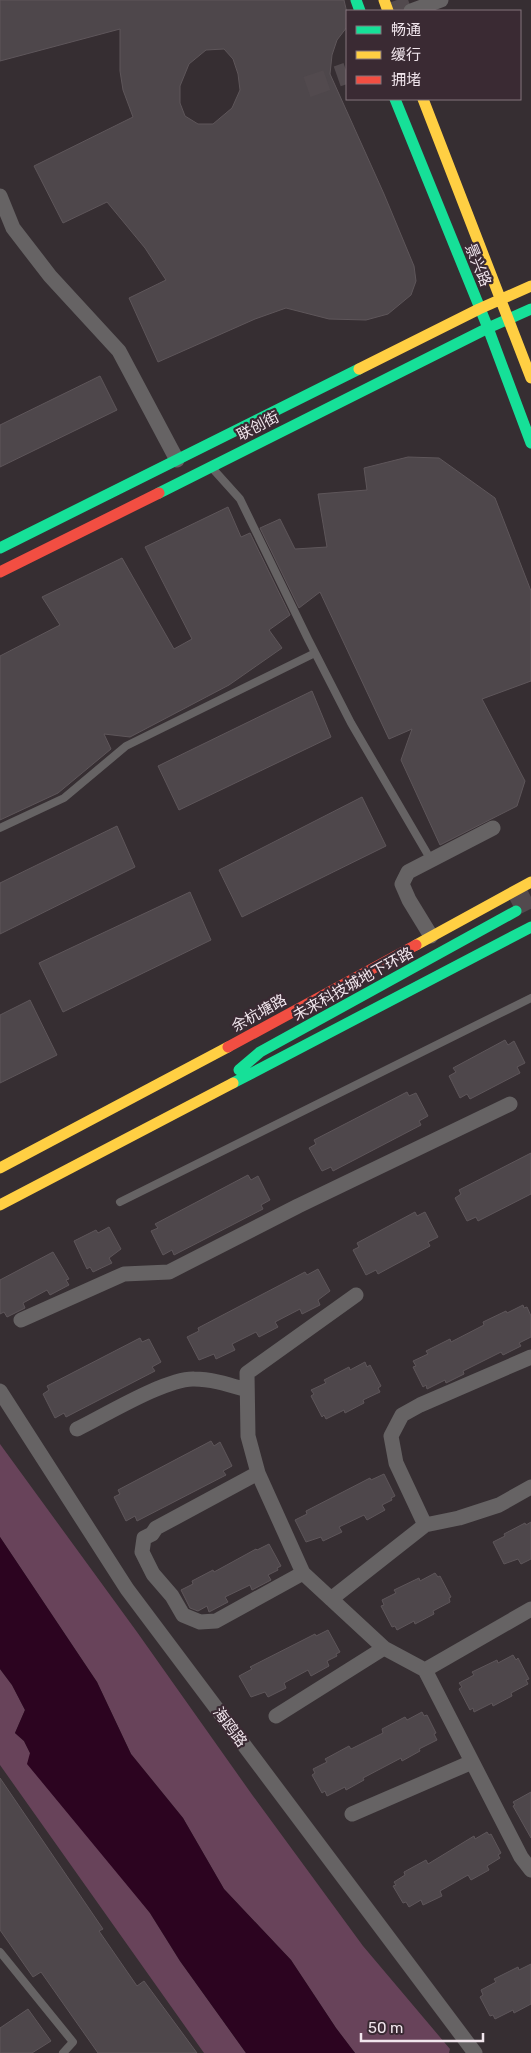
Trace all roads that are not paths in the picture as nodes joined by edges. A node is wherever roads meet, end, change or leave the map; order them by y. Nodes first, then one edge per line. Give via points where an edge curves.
1 (441, 0) edge
2 (414, 10) edge
3 (395, 100) edge
4 (423, 100) edge
5 (0, 196) edge
6 (531, 286) edge
7 (502, 299) junction
8 (479, 309) junction
9 (531, 309) edge
10 (509, 318) junction
11 (488, 328) junction
12 (531, 378) edge
13 (531, 443) edge
14 (178, 460) junction
15 (211, 467) junction
16 (0, 548) edge
17 (0, 572) edge
18 (315, 653) junction
19 (0, 828) edge
20 (493, 828) dead end
21 (431, 860) junction
22 (531, 882) edge
23 (531, 927) edge
24 (431, 936) junction
25 (531, 998) edge
26 (196, 1065) junction
27 (212, 1094) junction
28 (510, 1104) dead end
29 (0, 1168) edge
30 (120, 1202) dead end
31 (0, 1205) edge
32 (356, 1295) dead end
33 (21, 1320) dead end
34 (531, 1357) edge
35 (247, 1390) junction
36 (0, 1391) edge
37 (77, 1430) dead end
38 (258, 1472) junction
39 (531, 1487) edge
40 (425, 1525) junction
41 (303, 1573) junction
42 (331, 1599) junction
43 (531, 1610) edge
44 (384, 1648) junction
45 (424, 1670) junction
46 (276, 1716) dead end
47 (472, 1762) junction
48 (352, 1814) dead end
49 (531, 1870) edge
50 (0, 1952) edge
51 (63, 2053) edge
52 (475, 2053) edge

1 - 2 street
3 - 8 street, 景兴路
4 - 7 street, 景兴路
5 - 14 street via 13,228 50,276 119,351
6 - 7 street, 联创街
7 - 8 street, 联创街
7 - 10 street, 景兴路
8 - 11 street, 景兴路
8 - 14 street, 联创街
9 - 10 street, 联创街
10 - 11 street, 联创街
10 - 12 street, 景兴路
11 - 13 street, 景兴路
11 - 15 street, 联创街
14 - 15 lane
14 - 16 street, 联创街
15 - 17 street, 联创街
15 - 18 lane via 240,499
18 - 19 lane via 126,746 64,798
18 - 21 lane via 351,723
20 - 21 street
21 - 24 street via 408,872 402,884
22 - 24 street, 余杭塘路
23 - 27 street
24 - 26 street, 余杭塘路
25 - 30 lane
26 - 27 street, 未来科技城地下环路 via 252,1047 514,909 260,1052
26 - 29 street, 余杭塘路
27 - 31 street
28 - 33 street via 169,1272 124,1274
32 - 35 street via 247,1373
34 - 40 street via 402,1415 391,1436 396,1463
35 - 37 street via 212,1380 192,1378 172,1382
35 - 38 street via 248,1436
36 - 52 street, 海鸥路 via 127,1589
38 - 41 street
38 - 41 street via 156,1528 144,1538 142,1552 153,1574 183,1615 200,1622 216,1621
39 - 40 street via 498,1505
40 - 42 street
41 - 42 street
42 - 44 street
43 - 45 street
44 - 45 street
44 - 46 street
45 - 47 street
47 - 48 street
47 - 49 street via 521,1857
50 - 51 lane via 72,2042

